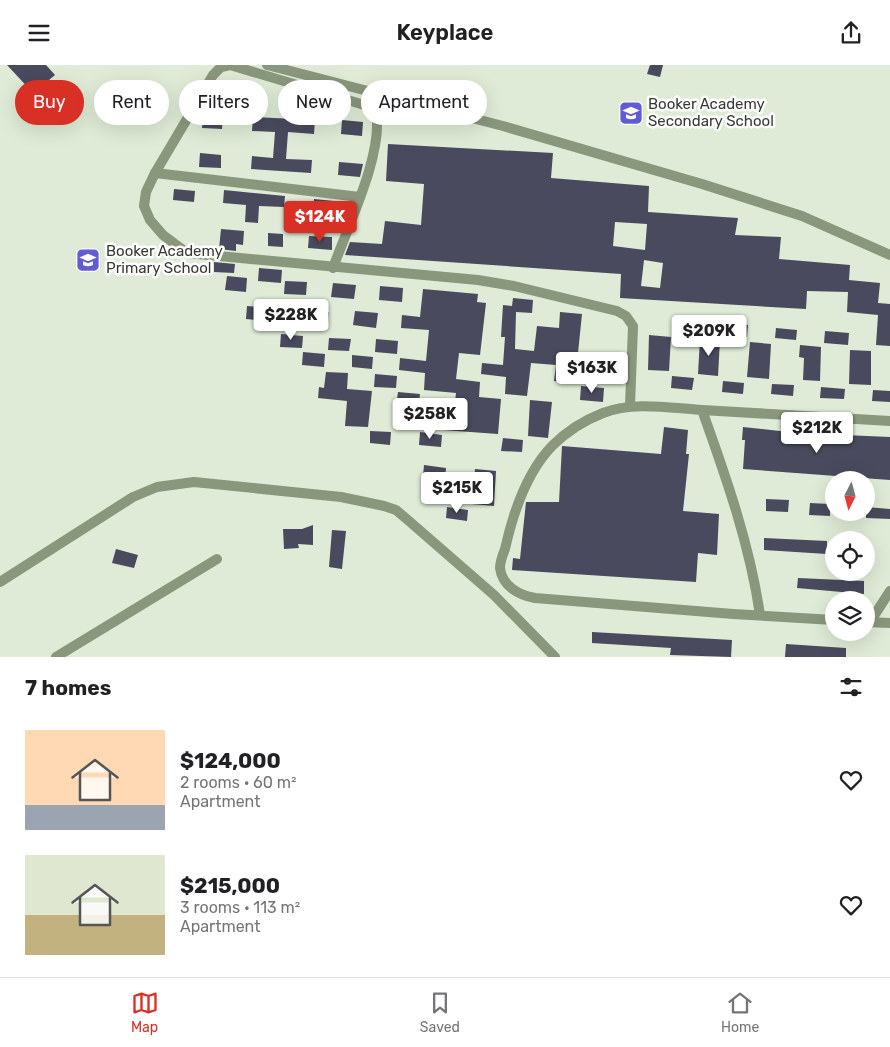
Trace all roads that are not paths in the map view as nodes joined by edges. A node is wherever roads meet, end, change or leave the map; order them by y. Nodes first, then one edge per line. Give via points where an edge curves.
1 (267, 65) edge
2 (155, 173) junction
3 (360, 197) junction
4 (890, 255) edge
5 (332, 267) junction
6 (630, 406) junction
7 (702, 411) junction
8 (890, 421) edge
9 (217, 559) dead end
10 (0, 582) edge
11 (890, 591) edge
12 (875, 612) edge
13 (760, 615) junction
14 (825, 619) edge
15 (875, 622) edge
16 (890, 623) edge
17 (56, 657) edge
18 (555, 657) edge

1 - 4 street via 503,126 702,184 802,216
2 - 3 street
2 - 3 street via 213,75 230,65 371,107 375,111 373,154
2 - 5 street via 146,192 144,206 150,221 162,235 187,253
3 - 5 street
5 - 6 street via 478,280 617,311 626,316 633,326
6 - 7 street
6 - 13 street via 591,418 553,446 537,465 511,522 500,568 508,585 520,595 534,598
7 - 8 street
7 - 13 street via 740,528 755,581
9 - 17 street
10 - 18 street via 133,497 157,487 194,482 217,483 342,497 396,510 494,595
11 - 12 street
13 - 14 street
15 - 16 street

